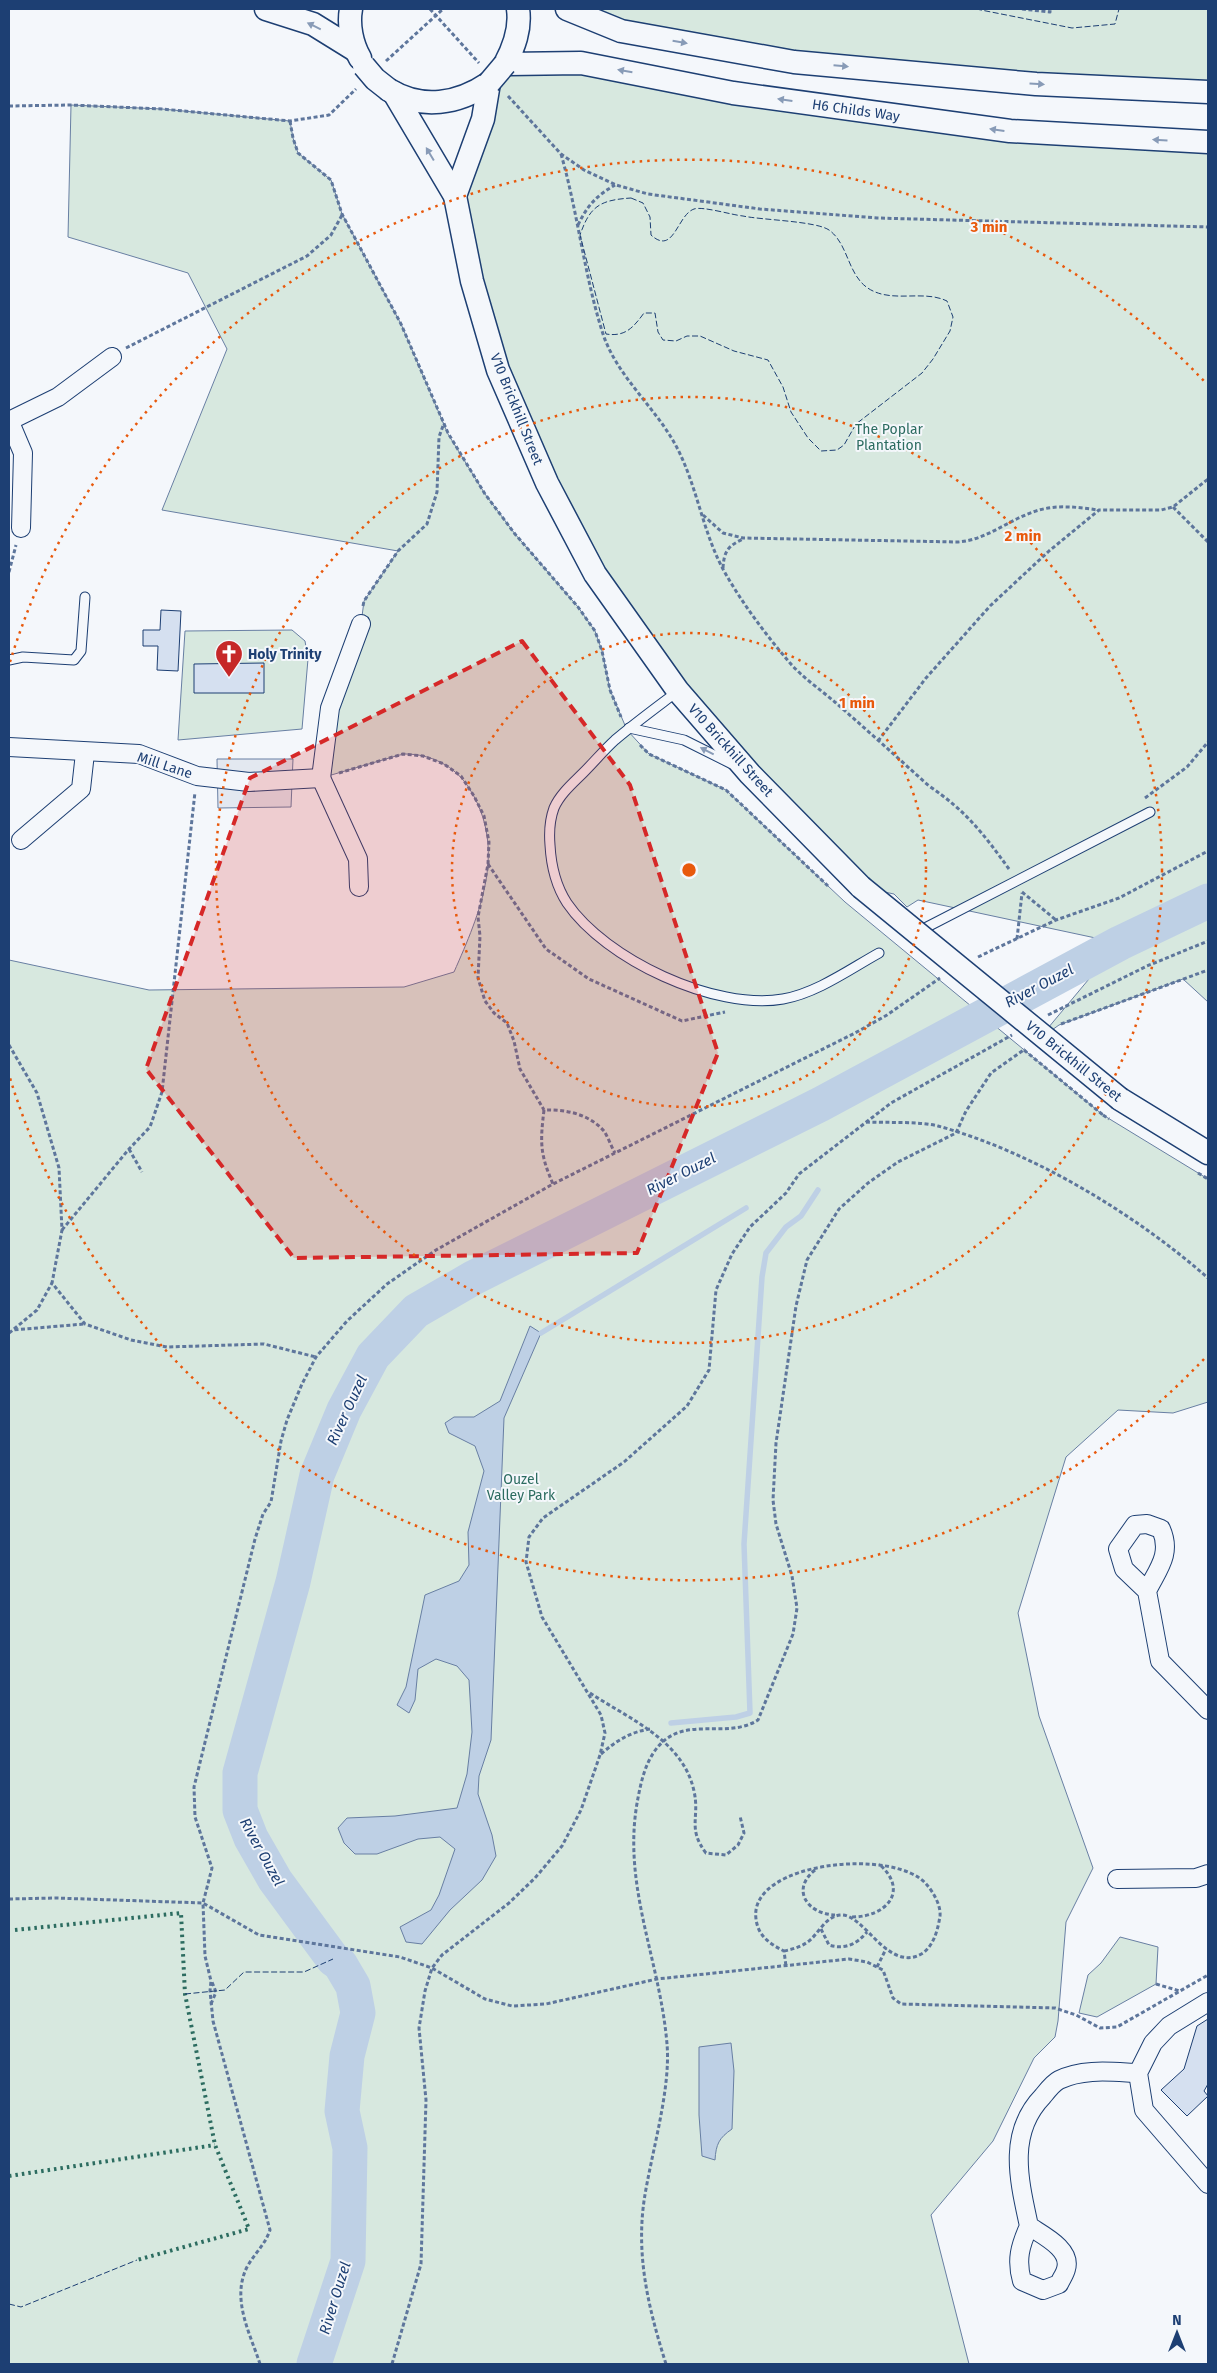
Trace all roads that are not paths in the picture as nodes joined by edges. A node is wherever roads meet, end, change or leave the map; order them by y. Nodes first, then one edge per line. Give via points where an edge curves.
1 (266, 9) edge
2 (351, 9) edge
3 (518, 9) edge
4 (567, 9) edge
5 (360, 58) junction
6 (505, 64) junction
7 (488, 83) junction
8 (392, 91) junction
9 (1208, 92) edge
10 (1208, 142) edge
11 (455, 196) junction
12 (112, 358) road end
13 (9, 421) edge
14 (21, 528) road end
15 (85, 597) dead end
16 (361, 624) road end
17 (9, 660) edge
18 (678, 691) junction
19 (628, 729) junction
20 (9, 747) edge
21 (85, 753) junction
22 (750, 774) junction
23 (321, 778) junction
24 (1148, 813) road end
25 (21, 840) dead end
26 (360, 887) dead end
27 (927, 927) dead end
28 (879, 953) dead end
29 (1208, 1153) edge
30 (1147, 1591) dead end
31 (1208, 1710) edge
32 (1208, 1874) edge
33 (1117, 1879) dead end
34 (1208, 2002) edge
35 (1138, 2073) junction
36 (1208, 2184) edge
37 (1029, 2226) dead end

5 -> 1 street via 313,24
2 - 5 street via 349,20
3 - 6 street via 518,32
4 -> 9 street via 621,31 794,62 1036,84
5 - 8 street, bridge via 375,79
6 - 7 street, bridge
10 -> 6 street, H6 Childs Way via 1010,131 733,93 581,63
7 - 8 street via 459,99 443,102 409,99
7 - 11 street via 483,119
11 -> 8 street, V10 Brickhill Street
11 - 18 street, V10 Brickhill Street via 472,281 498,370 547,483 595,574
12 - 13 street via 58,397
13 - 14 street via 23,453
15 - 17 lane via 81,651 74,660 23,657
16 - 23 street via 330,708
18 - 19 lane
18 - 22 street, V10 Brickhill Street
22 -> 19 lane via 684,740
19 - 28 lane via 568,788 554,808 549,833 556,878 566,902 600,937 661,976 724,997 753,1000 784,999 809,990
20 - 21 street, Mill Lane
21 - 23 street, Mill Lane via 139,754 197,776 249,782
21 - 25 street via 81,789
22 - 29 street, V10 Brickhill Street, bridge via 861,887 1120,1099
23 - 26 street via 358,859
24 - 27 lane
30 - 31 street via 1160,1660
32 - 33 street via 1196,1878
34 - 35 street via 1169,2026 1153,2042
35 - 36 street via 1144,2110
35 - 37 street via 1093,2071 1058,2080 1031,2108 1019,2141 1018,2177

